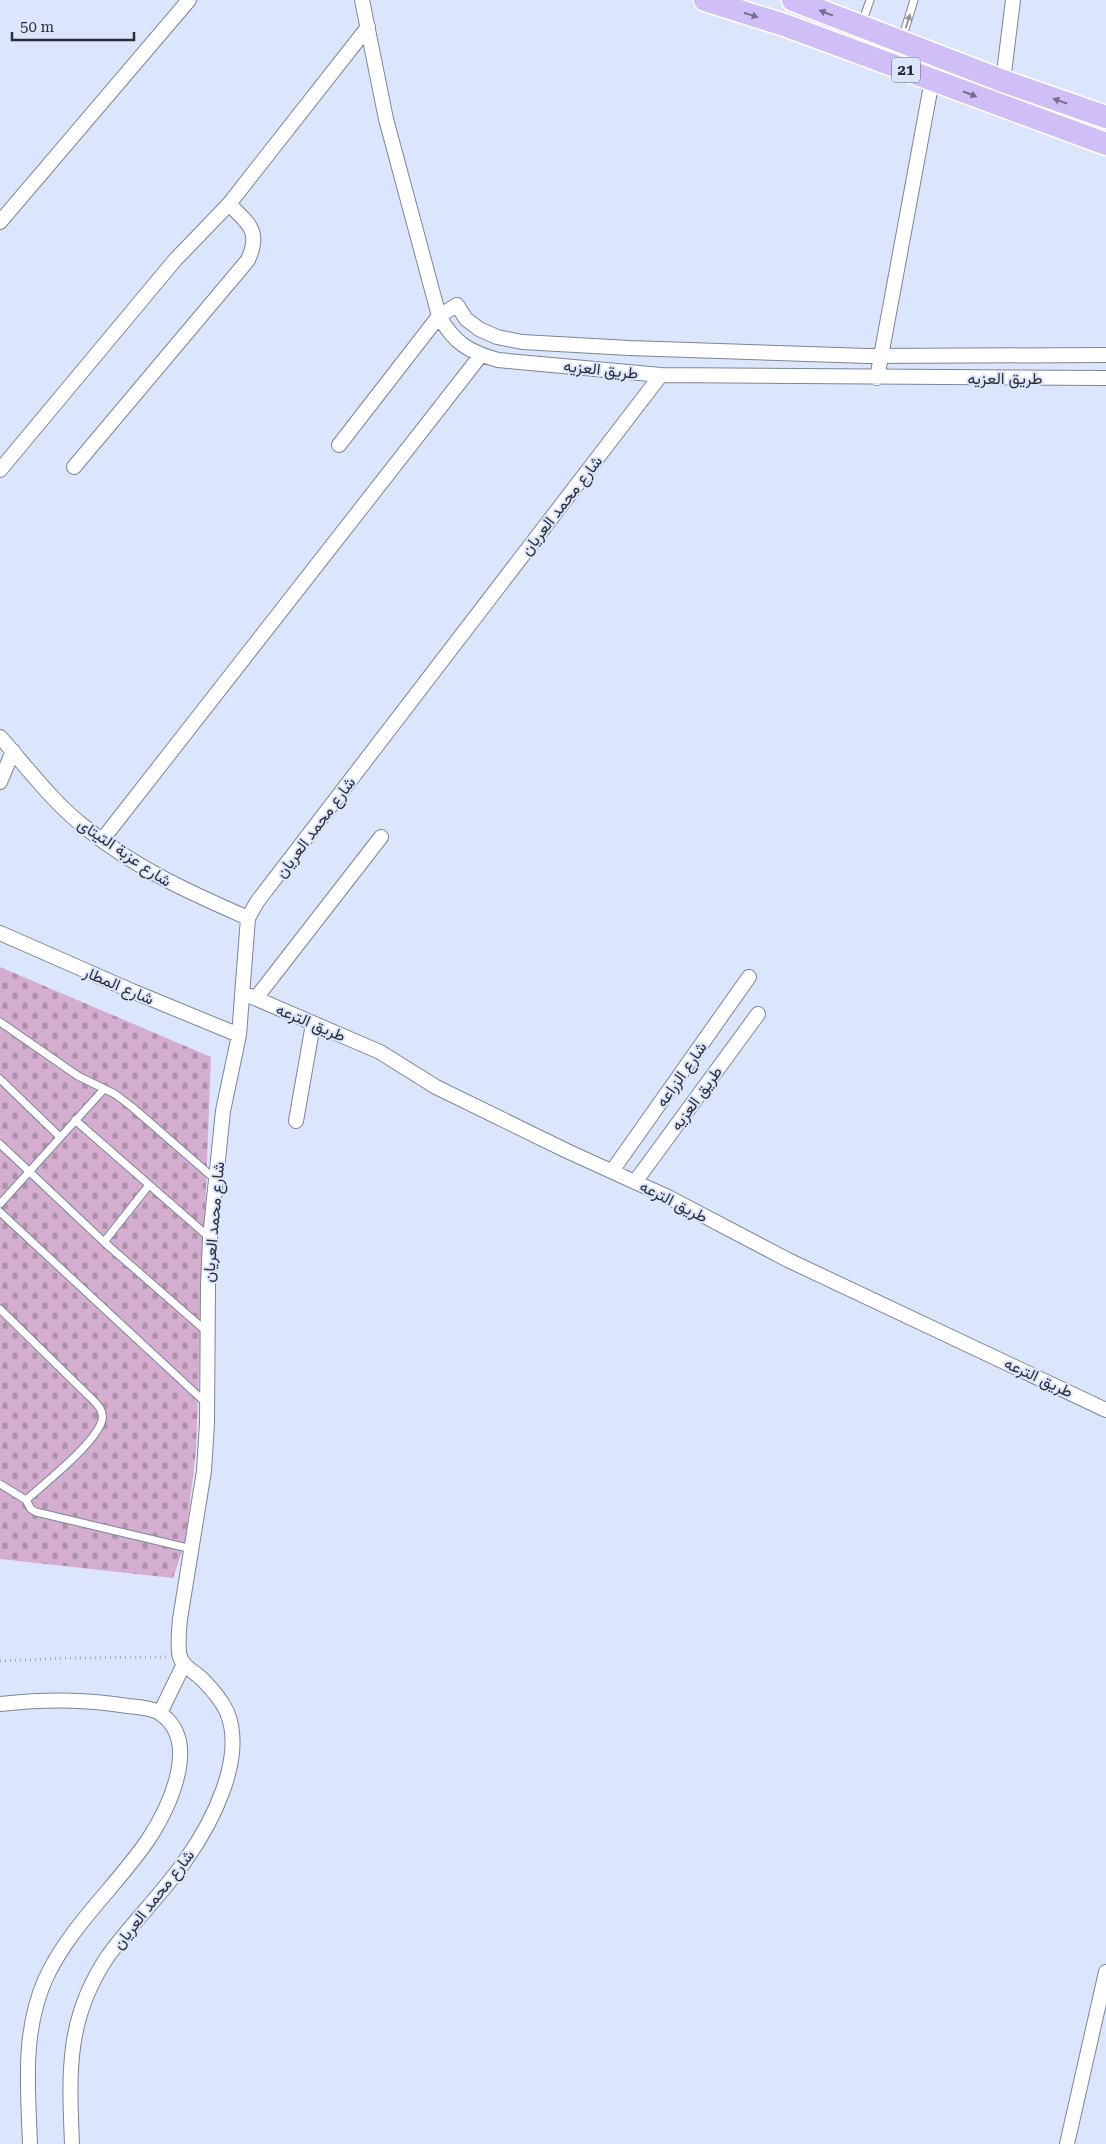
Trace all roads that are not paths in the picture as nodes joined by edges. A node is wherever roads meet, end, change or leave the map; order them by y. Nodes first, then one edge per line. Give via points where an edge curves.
1 (189, 0) edge
2 (362, 0) edge
3 (705, 0) edge
4 (796, 0) edge
5 (870, 0) edge
6 (914, 0) edge
7 (1013, 0) edge
8 (368, 26) junction
9 (862, 26) junction
10 (901, 41) junction
11 (932, 80) junction
12 (1003, 81) junction
13 (1106, 117) edge
14 (1106, 144) edge
15 (229, 204) junction
16 (0, 222) edge
17 (438, 316) junction
18 (481, 355) junction
19 (1106, 355) edge
20 (881, 356) junction
21 (661, 375) junction
22 (877, 378) junction
23 (1106, 378) edge
24 (339, 445) dead end
25 (74, 468) dead end
26 (0, 470) edge
27 (0, 737) edge
28 (13, 751) junction
29 (0, 782) edge
30 (381, 837) dead end
31 (102, 840) junction
32 (248, 918) junction
33 (0, 933) edge
34 (749, 977) dead end
35 (243, 993) junction
36 (256, 998) junction
37 (758, 1014) dead end
38 (0, 1022) edge
39 (313, 1024) junction
40 (239, 1035) junction
41 (0, 1079) edge
42 (104, 1089) junction
43 (75, 1120) junction
44 (296, 1121) dead end
45 (60, 1137) junction
46 (0, 1144) edge
47 (612, 1171) junction
48 (29, 1173) junction
49 (216, 1181) junction
50 (635, 1182) junction
51 (149, 1185) junction
52 (0, 1204) edge
53 (0, 1212) edge
54 (210, 1238) junction
55 (104, 1242) junction
56 (0, 1309) edge
57 (207, 1331) junction
58 (207, 1404) junction
59 (1106, 1410) edge
60 (0, 1484) edge
61 (26, 1500) junction
62 (192, 1549) junction
63 (182, 1664) junction
64 (0, 1704) edge
65 (162, 1707) junction
66 (1106, 1972) edge
67 (30, 2144) edge
68 (72, 2144) edge
69 (1067, 2144) edge

1 - 16 street
2 - 8 street, طريق العزيه
3 -> 11 highway, 21 via 787,26
9 -> 4 highway, 21
5 - 9 lane
10 -> 6 lane
7 - 12 street
8 - 15 street
8 - 17 street, طريق العزيه via 386,119
9 - 10 highway, 21
10 - 12 highway, 21
11 -> 14 highway, 21
11 - 20 street
13 -> 12 highway, 21
15 - 25 street via 251,226 253,250 248,260
15 - 26 street via 176,260
17 - 18 street, طريق العزيه via 462,346
17 - 20 street, طريق العزيه via 457,305 466,319 479,329 522,342
17 - 24 street
18 - 21 street, طريق العزيه via 498,360
18 - 31 street
19 - 20 street, طريق العزيه
20 - 22 street
21 - 22 street, طريق العزيه
21 - 32 street, شارع محمد العريان via 257,902
22 - 23 street, طريق العزيه
27 - 28 street, شارع عزبة التيتاى
28 - 29 street
28 - 31 street, شارع عزبة التيتاى via 64,808
30 - 36 street
31 - 32 street, شارع عزبة التيتاى via 150,872
32 - 35 street, شارع محمد العريان
33 - 40 street, شارع المطار
34 - 47 street, شارع الزراعه
35 - 36 street, طريق الترعه
35 - 40 street, شارع محمد العريان
36 - 39 street, طريق الترعه
37 - 50 street, طريق العزيه
38 - 42 lane via 78,1076
39 - 44 street
39 - 47 street, طريق الترعه via 380,1052 436,1087
40 - 49 street, شارع محمد العريان via 223,1111
41 - 45 lane
42 - 43 lane
42 - 49 lane via 132,1107
43 - 45 lane
43 - 51 lane
45 - 48 lane
46 - 48 lane
47 - 50 street, طريق الترعه
48 - 52 lane
48 - 55 lane
49 - 54 street, شارع محمد العريان
50 - 59 street, طريق الترعه via 788,1260
51 - 54 lane
51 - 55 lane
53 - 58 lane
54 - 57 street, شارع محمد العريان
55 - 57 lane
56 - 61 lane via 102,1411 99,1426 92,1437
57 - 58 street, شارع محمد العريان
58 - 62 street, شارع محمد العريان via 204,1471
60 - 61 lane
61 - 62 lane via 36,1512
62 - 63 street, شارع محمد العريان via 180,1619
63 - 65 street
63 - 68 street, شارع محمد العريان via 222,1700 231,1725 233,1752 218,1801 186,1860 108,1956 83,2003 76,2025 70,2076
64 - 65 street via 53,1699
65 - 67 street via 179,1736 182,1753 178,1771 170,1796 149,1838 78,1927 45,1980 31,2024 28,2046 26,2072
66 - 69 street

